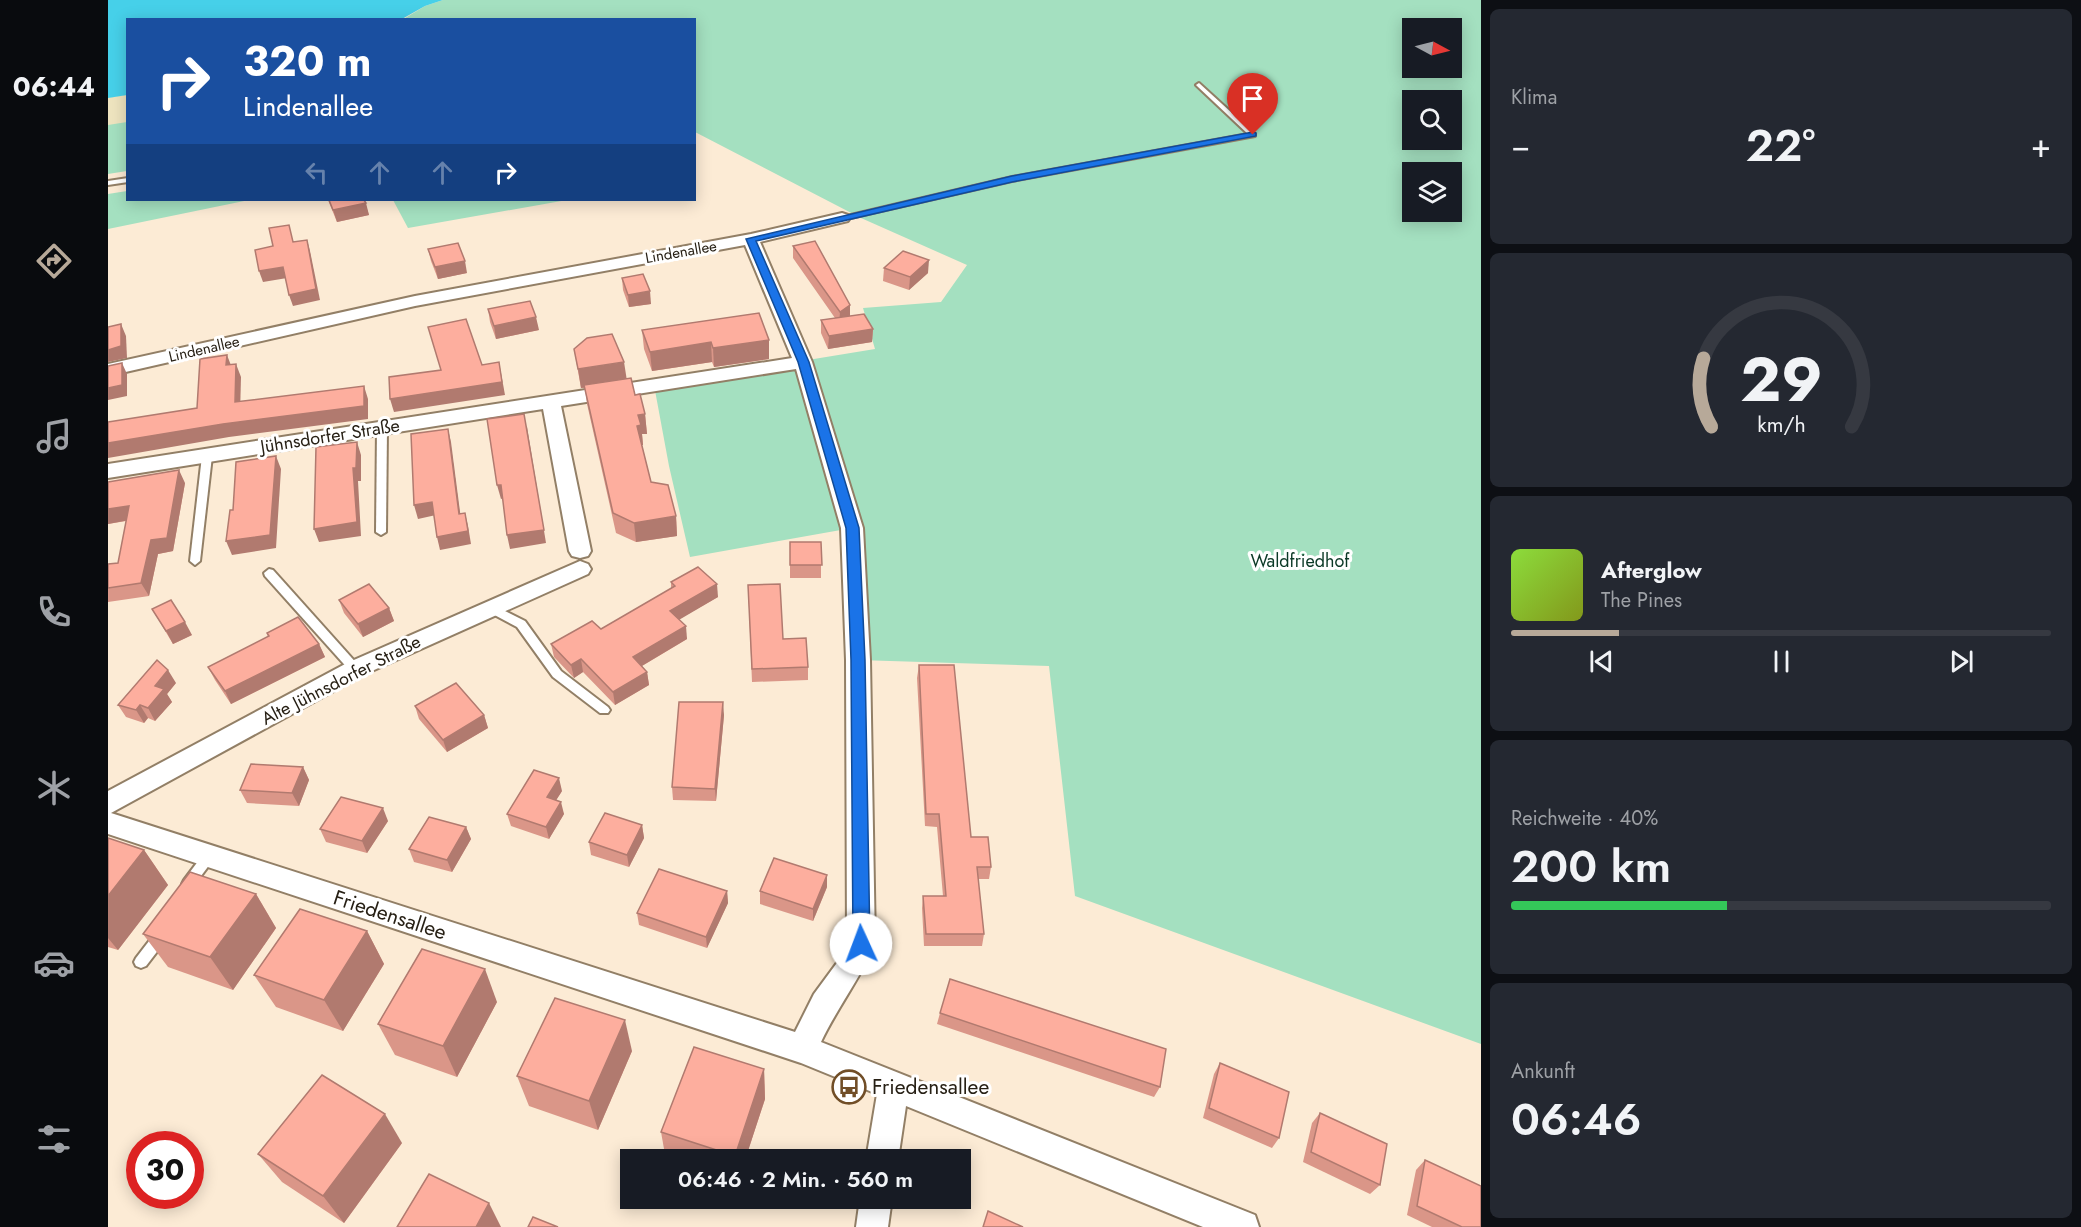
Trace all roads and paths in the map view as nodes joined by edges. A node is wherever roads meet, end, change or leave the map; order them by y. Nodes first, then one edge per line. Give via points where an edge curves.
1 (1199, 85) dead end
2 (126, 180) edge
3 (108, 183) edge
4 (842, 218) joint
5 (751, 239) junction
6 (803, 362) junction
7 (108, 370) edge
8 (551, 402) junction
9 (382, 428) junction
10 (207, 456) junction
11 (108, 471) edge
12 (381, 532) dead end
13 (195, 561) dead end
14 (270, 573) dead end
15 (491, 608) junction
16 (355, 669) junction
17 (604, 710) dead end
18 (108, 803) edge
19 (108, 824) edge
20 (209, 856) junction
21 (177, 899) edge
22 (169, 926) edge
23 (141, 962) edge
24 (802, 1049) junction
25 (893, 1087) junction
26 (884, 1149) edge
27 (874, 1209) edge
28 (872, 1227) edge
29 (1243, 1227) edge

1 - 4 lane, Lindenallee via 1253,135 1012,179
2 - 3 lane
4 - 5 street, Lindenallee
5 - 6 street
5 - 7 street, Lindenallee via 415,301
6 - 8 street, Jühnsdorfer Straße
6 - 24 street via 852,528 858,660 861,944
8 - 9 street, Jühnsdorfer Straße
8 - 15 street, Alte Jühnsdorfer Straße via 580,560
9 - 10 street, Jühnsdorfer Straße
9 - 12 lane
10 - 11 street, Jühnsdorfer Straße
10 - 13 lane
14 - 16 lane
15 - 16 street, Alte Jühnsdorfer Straße
15 - 17 lane via 521,624 556,674
16 - 18 street, Alte Jühnsdorfer Straße
19 - 20 street, Friedensallee
20 - 21 lane
20 - 24 street, Friedensallee
22 - 23 lane
24 - 25 street, Friedensallee
25 - 26 street
25 - 29 street, Friedensallee
27 - 28 street

